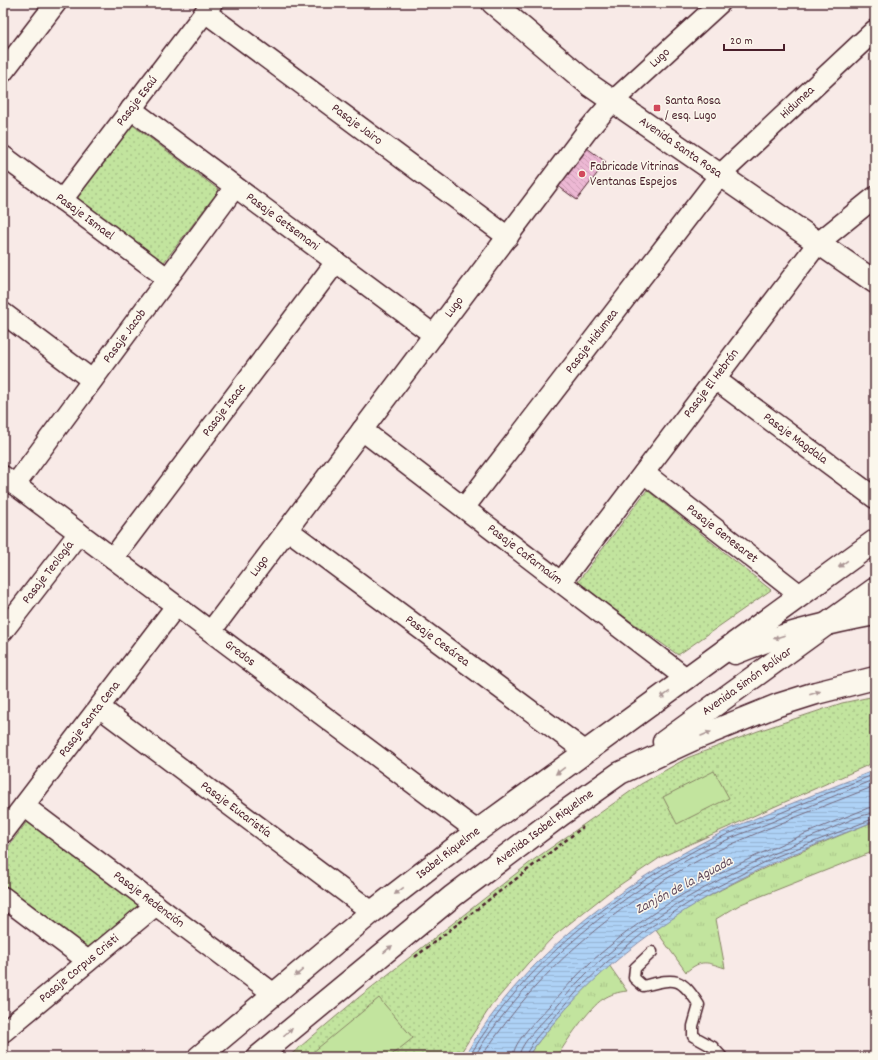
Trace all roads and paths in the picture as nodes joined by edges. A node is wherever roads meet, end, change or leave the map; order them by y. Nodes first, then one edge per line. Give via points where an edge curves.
1 (56, 3) edge
2 (493, 3) edge
3 (720, 3) edge
4 (208, 7) edge
5 (875, 30) edge
6 (3, 72) edge
7 (613, 101) junction
8 (131, 109) junction
9 (3, 156) edge
10 (720, 175) junction
11 (235, 187) junction
12 (875, 197) edge
13 (62, 200) junction
14 (508, 237) junction
15 (818, 243) junction
16 (336, 262) junction
17 (167, 278) junction
18 (875, 282) edge
19 (3, 313) edge
20 (434, 335) junction
21 (715, 379) junction
22 (92, 380) junction
23 (362, 430) junction
24 (644, 474) junction
25 (9, 480) edge
26 (875, 498) edge
27 (464, 508) junction
28 (288, 530) junction
29 (79, 533) junction
30 (875, 541) edge
31 (113, 558) junction
32 (561, 582) junction
33 (875, 589) edge
34 (800, 595) junction
35 (176, 606) junction
36 (875, 614) edge
37 (830, 622) junction
38 (211, 631) junction
39 (3, 632) edge
40 (708, 664) junction
41 (875, 678) edge
42 (688, 679) junction
43 (99, 707) junction
44 (586, 752) junction
45 (620, 773) junction
46 (24, 806) junction
47 (586, 825) dead end
48 (477, 831) junction
49 (3, 833) edge
50 (3, 897) edge
51 (156, 905) junction
52 (372, 912) junction
53 (652, 952) dead end
54 (88, 962) junction
55 (409, 962) dead end
56 (274, 994) junction
57 (3, 1032) edge
58 (199, 1057) edge
59 (258, 1057) edge
60 (722, 1057) edge

1 - 6 street
2 - 7 main road, Avenida Santa Rosa via 591,86
3 - 7 street, Lugo
4 - 8 street, Pasaje Esaú
4 - 14 street, Pasaje Jairo
5 - 10 street, Hidumea
7 - 10 main road, Avenida Santa Rosa
7 - 14 street, Lugo via 587,131
8 - 11 street, Pasaje Getsemani
8 - 13 street, Pasaje Esaú
9 - 13 street, Pasaje Ismael
10 - 15 main road, Avenida Santa Rosa
10 - 27 street, Pasaje Hidumea
11 - 16 street, Pasaje Getsemani
11 - 17 street, Pasaje Jacob
12 - 15 street, Pasaje El Hebrón
13 - 17 street, Pasaje Ismael
14 - 20 street, Lugo
15 - 18 main road, Avenida Santa Rosa
15 - 21 street, Pasaje El Hebrón
16 - 20 street, Pasaje Getsemani
16 - 31 street, Pasaje Isaac
17 - 22 street, Pasaje Jacob
19 - 22 street
20 - 23 street, Lugo
21 - 24 street, Pasaje El Hebrón
21 - 26 street, Pasaje Magdala
22 - 25 street, Pasaje Jacob
23 - 27 street, Pasaje Cafarnaúm
23 - 28 street, Lugo
24 - 32 street, Pasaje El Hebrón
24 - 34 street, Pasaje Genesaret
25 - 29 street, Gredos
27 - 32 street, Pasaje Cafarnaúm
28 - 38 street, Lugo
28 - 44 street, Pasaje Cesárea
29 - 31 street, Gredos
29 - 39 street, Pasaje Teología
30 -> 34 main road
31 - 35 street, Gredos
32 - 42 street, Pasaje Cafarnaúm
33 - 37 main road, Avenida Simón Bolívar
34 - 40 main road
35 - 38 street, Gredos
35 - 43 street, Pasaje Santa Cena
36 - 37 main road
37 -> 40 main road via 761,642
37 - 45 main road, Avenida Simón Bolívar
38 - 48 street, Gredos
40 - 42 main road, Isabel Riquelme
45 -> 41 main road, Avenida Isabel Riquelme via 778,705
42 -> 44 main road, Isabel Riquelme
43 - 46 street, Pasaje Santa Cena
43 - 52 street, Pasaje Eucaristía
44 -> 48 main road, Isabel Riquelme
59 -> 45 main road, Avenida Isabel Riquelme via 454,896
46 - 49 street, Pasaje Santa Cena
46 - 51 street, Pasaje Redención
47 - 55 path
48 -> 52 main road, Isabel Riquelme
50 - 54 street
51 - 54 street, Pasaje Corpus Cristi
51 - 56 street, Pasaje Redención
52 -> 56 main road, Isabel Riquelme
53 - 60 lane via 635,968 634,978 643,986 672,980 687,987 699,1006 693,1036 713,1047
54 - 57 street, Pasaje Corpus Cristi
56 - 58 main road, Isabel Riquelme

